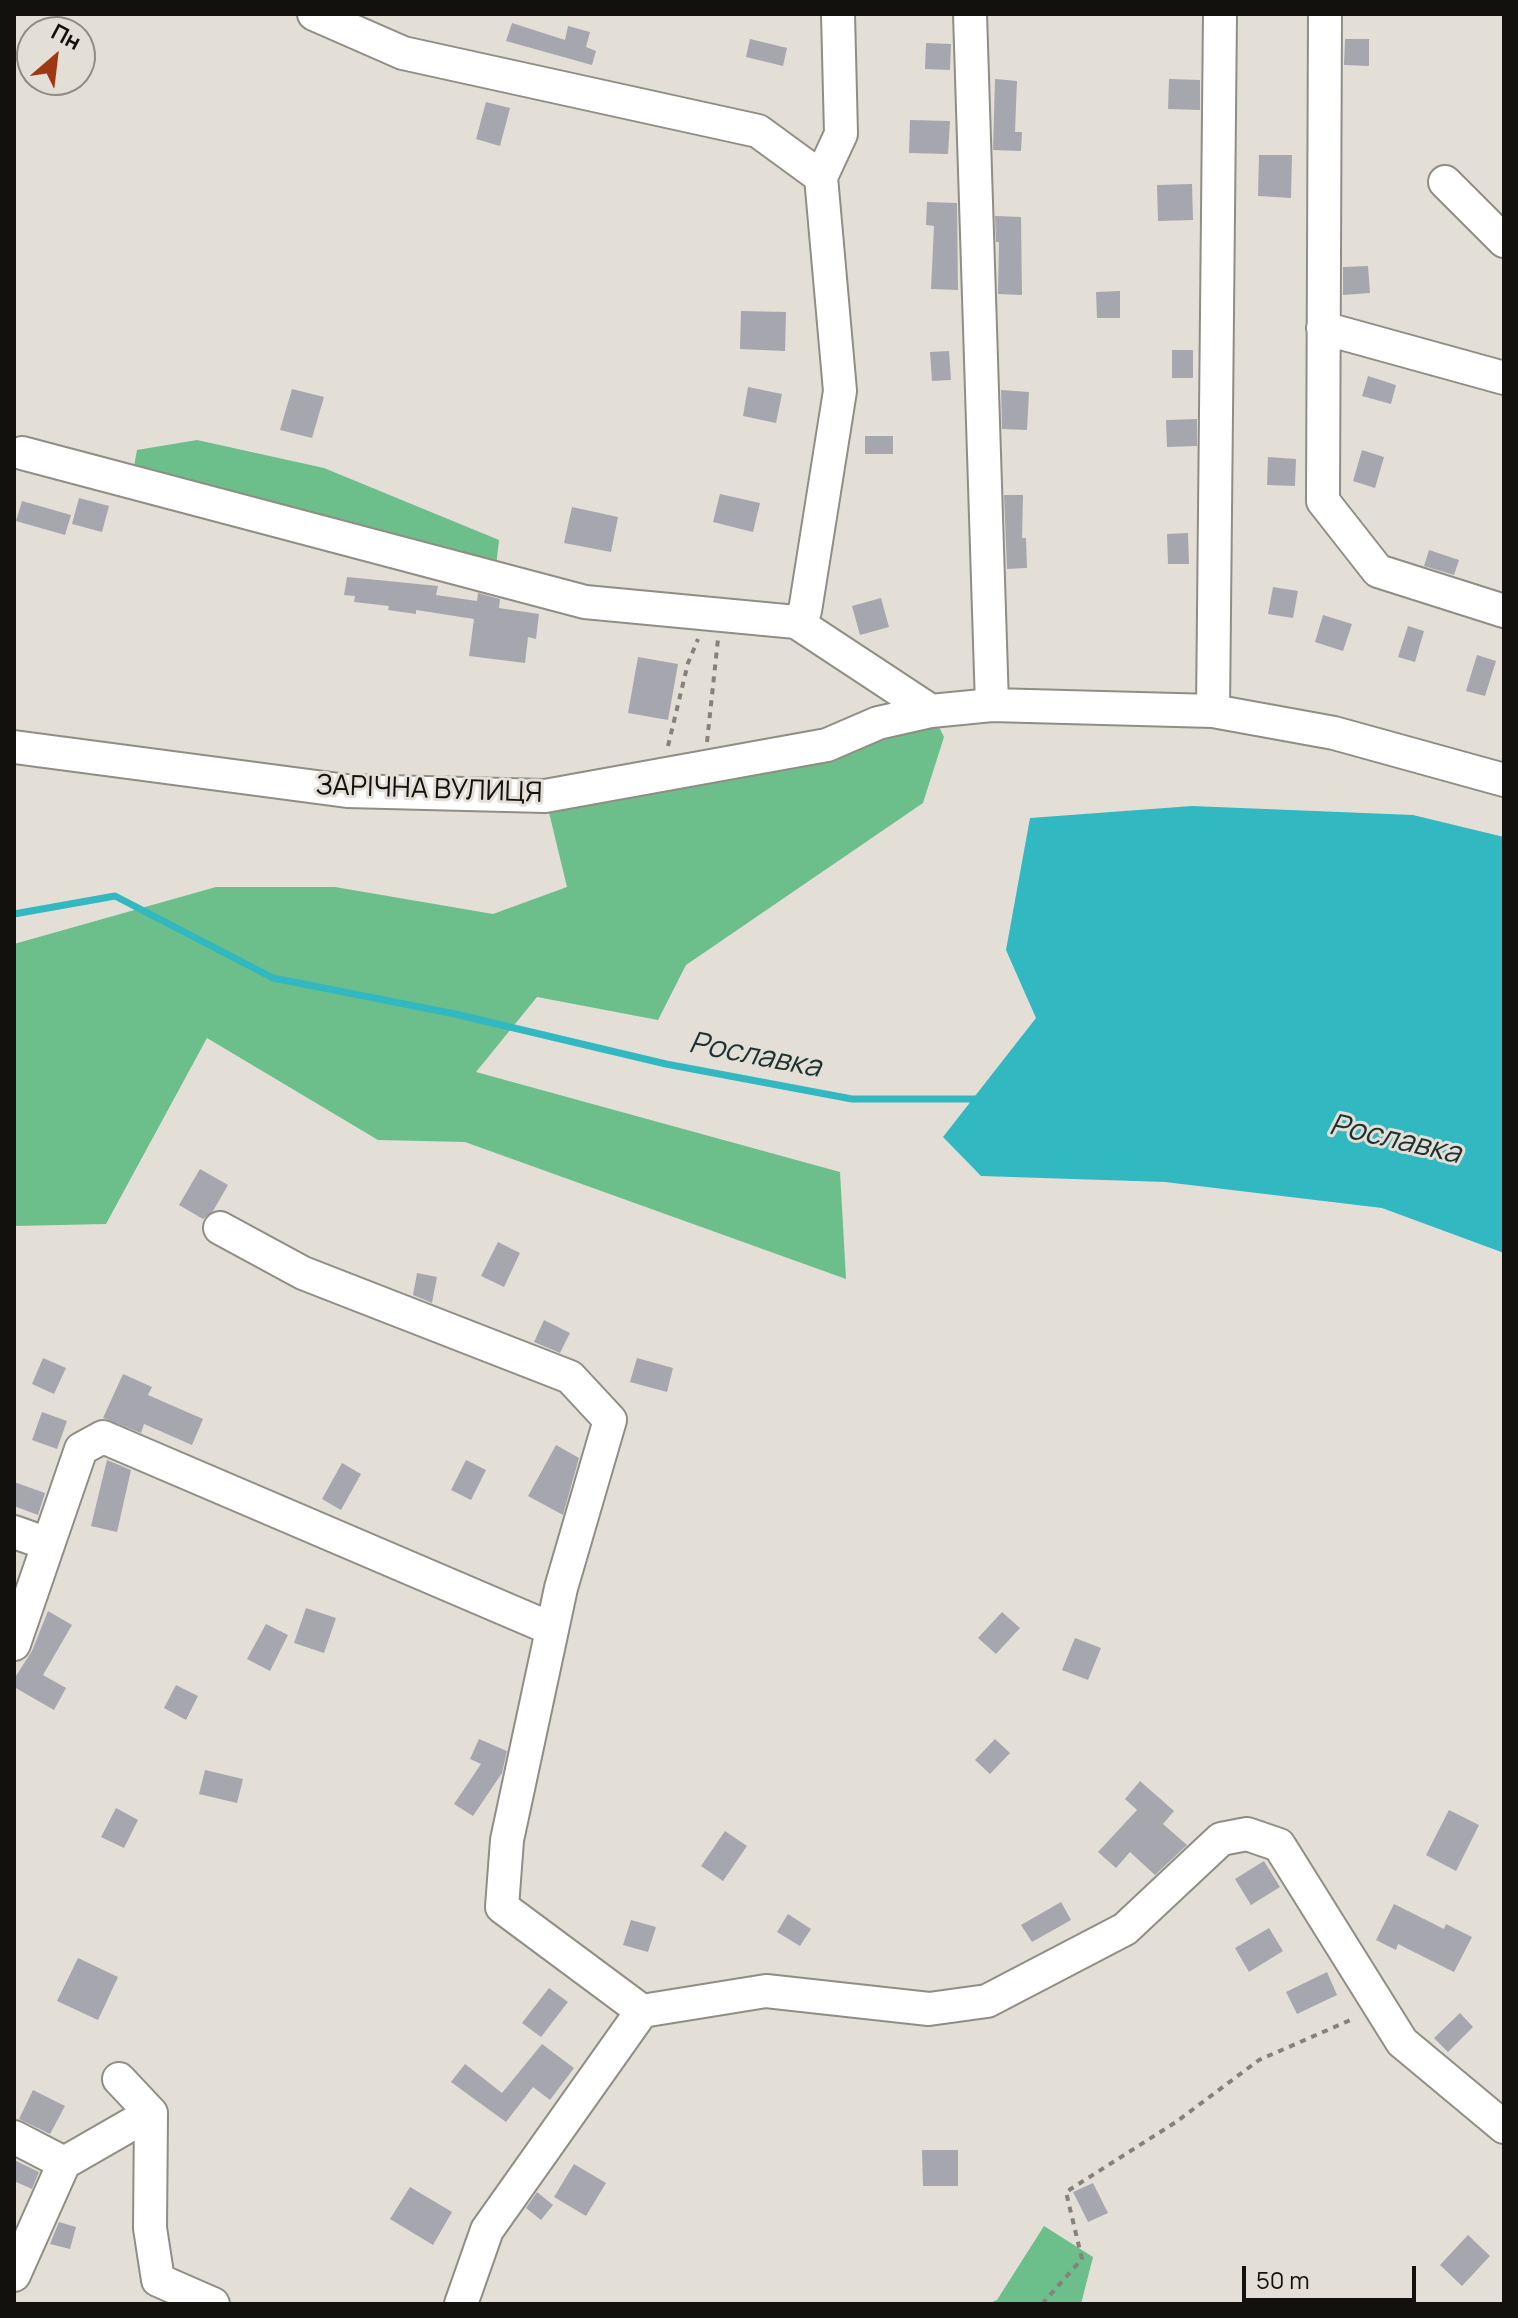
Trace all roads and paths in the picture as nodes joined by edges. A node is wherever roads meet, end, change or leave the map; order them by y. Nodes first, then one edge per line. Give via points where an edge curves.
1 (314, 14) edge
2 (838, 14) edge
3 (970, 14) edge
4 (1220, 14) edge
5 (1325, 14) edge
6 (821, 177) junction
7 (1445, 182) dead end
8 (1504, 241) edge
9 (1323, 328) junction
10 (1504, 378) edge
11 (22, 453) dead end
12 (1504, 611) edge
13 (714, 616) junction
14 (796, 622) junction
15 (992, 705) junction
16 (931, 711) junction
17 (1213, 711) junction
18 (14, 747) edge
19 (704, 768) junction
20 (661, 776) junction
21 (1504, 780) edge
22 (220, 1228) dead end
23 (14, 1532) edge
24 (48, 1544) junction
25 (552, 1629) junction
26 (14, 1644) edge
27 (1378, 2004) junction
28 (642, 2011) junction
29 (119, 2079) dead end
30 (151, 2113) junction
31 (1504, 2127) edge
32 (14, 2137) edge
33 (64, 2163) junction
34 (14, 2275) edge
35 (213, 2304) edge
36 (461, 2304) edge
37 (1042, 2304) edge

1 - 6 street via 403,53 758,131
2 - 6 street via 841,134
3 - 15 street
4 - 17 street
5 - 9 street
6 - 14 street via 840,391 805,611
7 - 8 street
9 - 10 street
9 - 12 street via 1323,501 1378,571
11 - 13 street via 585,602
13 - 14 street
13 - 19 path
13 - 20 path via 688,663
14 - 16 street
15 - 16 street, ЗАРІЧНА ВУЛИЦЯ
15 - 17 street, ЗАРІЧНА ВУЛИЦЯ
16 - 19 street, ЗАРІЧНА ВУЛИЦЯ via 878,723 827,745
17 - 21 street, ЗАРІЧНА ВУЛИЦЯ via 1334,733
18 - 20 street, ЗАРІЧНА ВУЛИЦЯ via 347,791 545,796
19 - 20 street, ЗАРІЧНА ВУЛИЦЯ
22 - 25 street via 303,1273 570,1377 610,1420
23 - 24 street
24 - 25 street via 81,1449 103,1437
24 - 26 street
25 - 28 street via 507,1840 502,1907
27 - 28 street via 1279,1845 1247,1834 1221,1839 1125,1929 987,2001 929,2009 766,1991
27 - 31 street via 1402,2042
27 - 37 path via 1259,2060 1176,2122 1066,2192 1082,2259
28 - 36 street via 487,2230
29 - 30 street
30 - 33 street
30 - 35 street via 150,2228 158,2280
32 - 33 street
33 - 34 street

